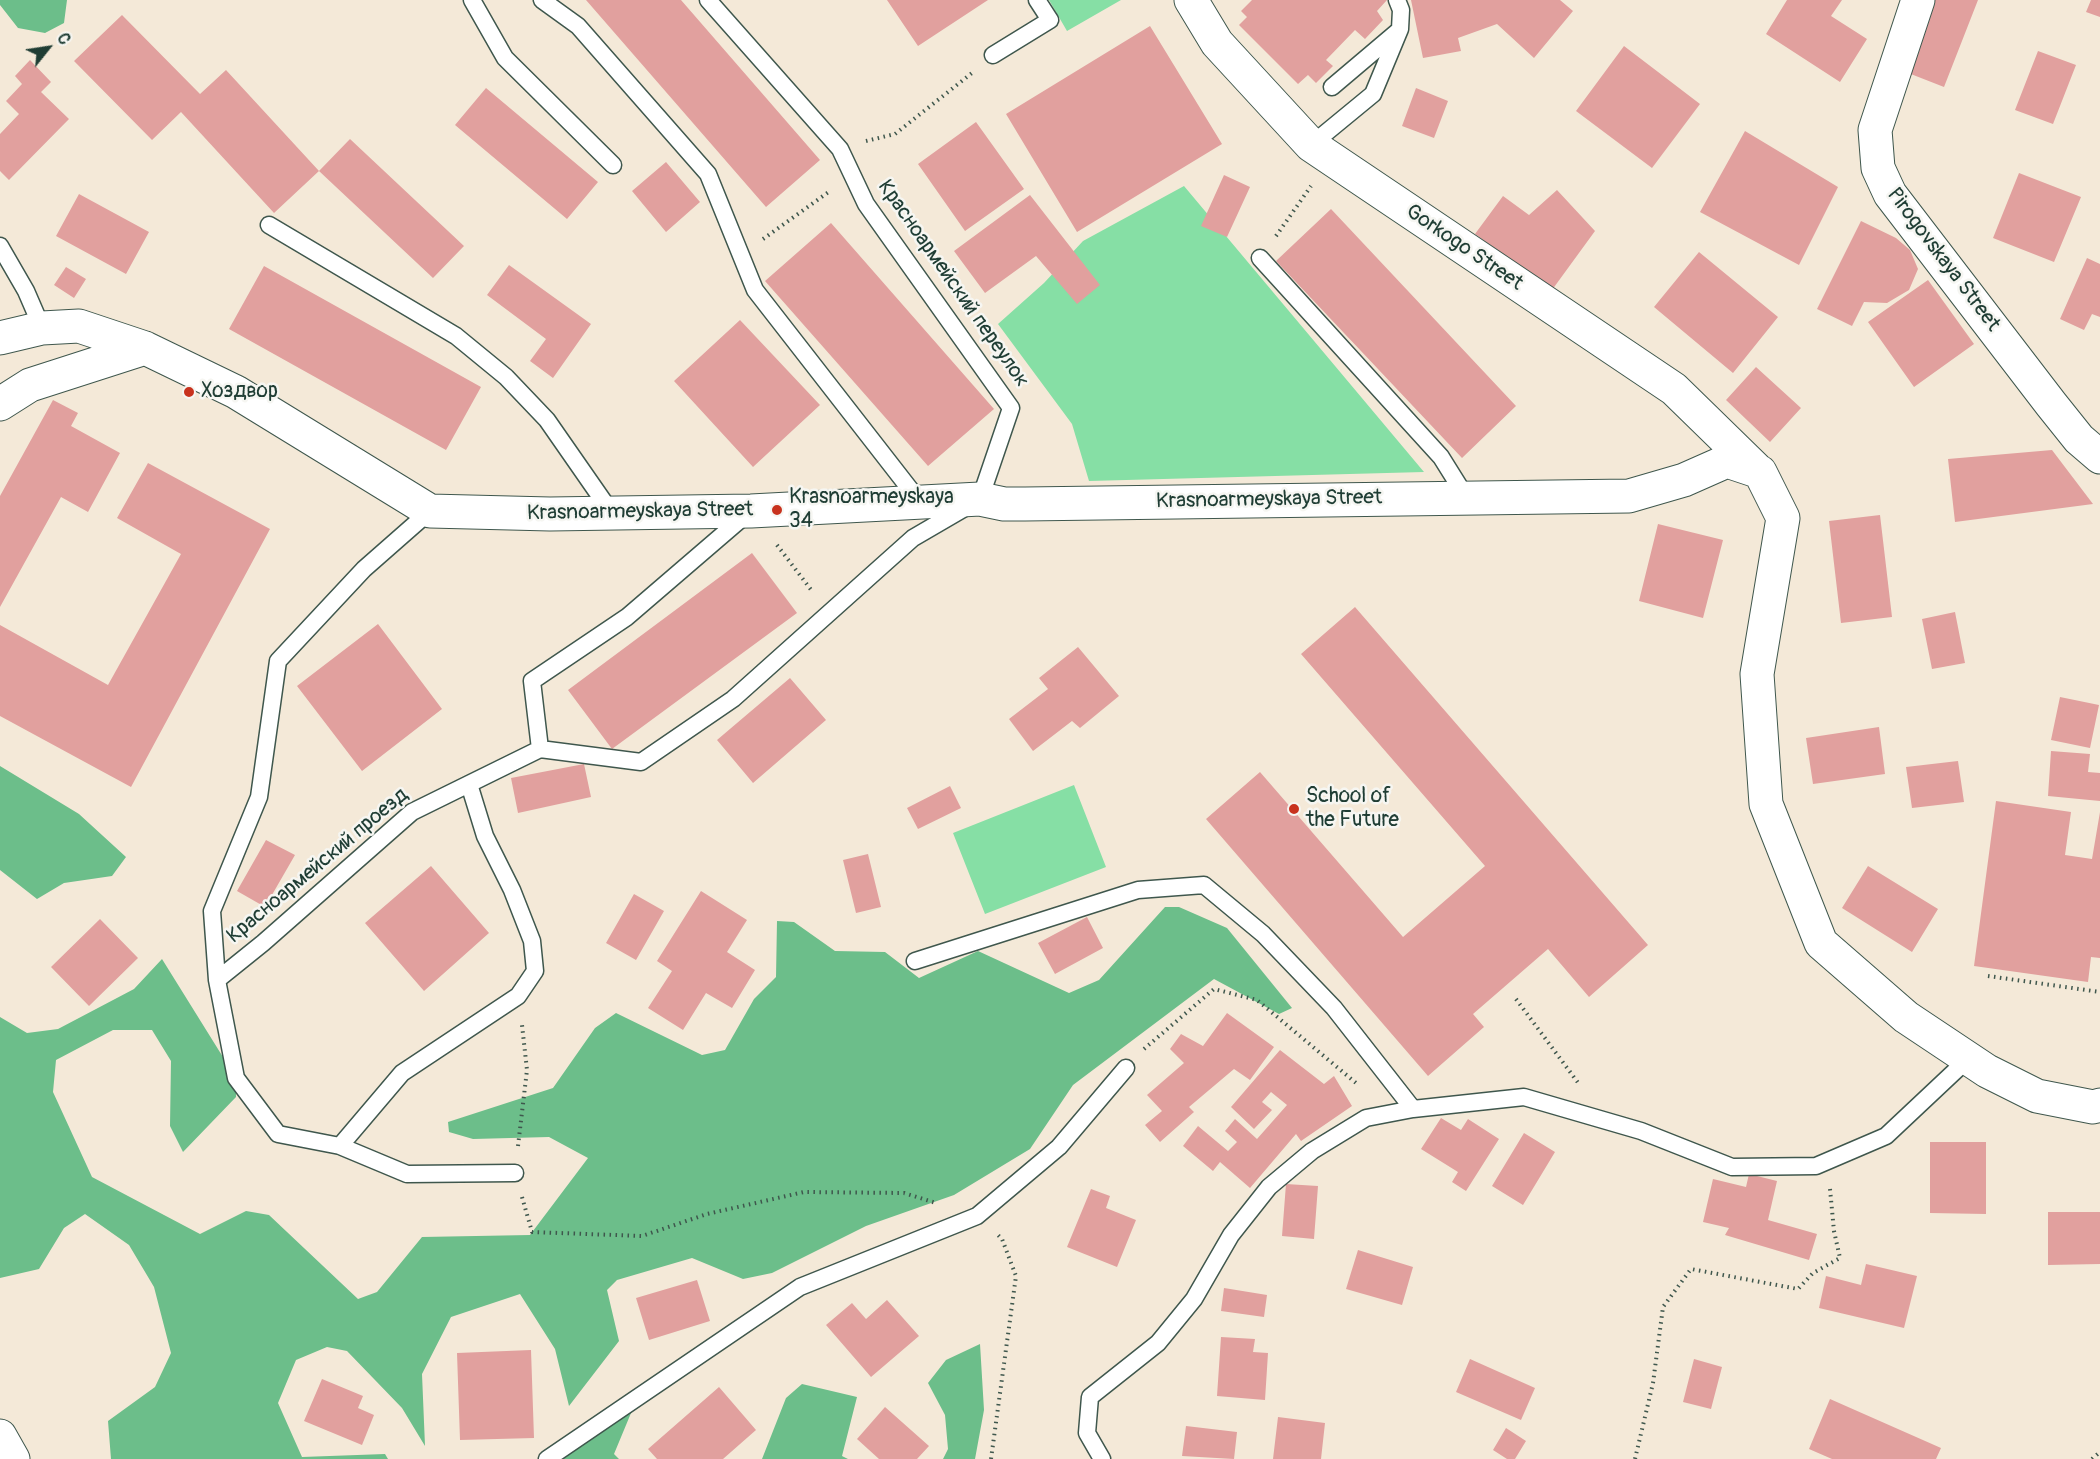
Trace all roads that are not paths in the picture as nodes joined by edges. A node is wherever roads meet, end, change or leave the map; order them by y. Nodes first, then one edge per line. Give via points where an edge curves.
1 (472, 0) edge
2 (542, 0) edge
3 (708, 0) edge
4 (1037, 0) edge
5 (1191, 0) edge
6 (1397, 0) edge
7 (1918, 0) edge
8 (1400, 30) junction
9 (993, 55) road end
10 (1332, 87) dead end
11 (1311, 145) junction
12 (613, 165) dead end
13 (269, 225) dead end
14 (0, 246) edge
15 (1260, 258) road end
16 (42, 328) junction
17 (0, 338) edge
18 (145, 348) junction
19 (0, 404) edge
20 (2100, 457) edge
21 (1760, 472) junction
22 (1466, 497) junction
23 (980, 500) junction
24 (920, 502) junction
25 (430, 511) junction
26 (751, 511) junction
27 (611, 512) junction
28 (540, 749) junction
29 (469, 784) junction
30 (915, 962) dead end
31 (217, 980) junction
32 (1969, 1058) junction
33 (1126, 1068) road end
34 (2100, 1106) edge
35 (1413, 1109) junction
36 (340, 1146) junction
37 (515, 1173) road end
38 (0, 1436) edge
39 (13, 1459) edge
40 (547, 1459) edge
41 (1102, 1459) edge

1 - 12 lane via 505,58
2 - 24 lane via 578,26 708,174 755,290
3 - 23 lane, Красноармейский переулок via 840,149 866,204 1011,408
4 - 9 lane via 1050,20
5 - 11 street, Gorkogo Street via 1217,43
6 - 8 lane
7 - 20 street, Pirogovskaya Street via 1875,130 1878,168 1890,194 2051,404 2079,439
8 - 10 lane
8 - 11 lane via 1373,94
11 - 21 street, Gorkogo Street via 1674,389
13 - 27 lane via 456,336 506,377 547,420
14 - 16 lane
15 - 22 lane via 1441,457
16 - 17 street
16 - 18 street via 79,326
18 - 19 street via 30,385
18 - 25 street via 236,392
21 - 22 street, Krasnoarmeyskaya Street via 1727,461 1684,480 1629,496
21 - 32 street via 1783,518 1756,674 1766,804 1821,943 1906,1017
22 - 23 street, Krasnoarmeyskaya Street via 1004,504
23 - 24 street, Krasnoarmeyskaya Street
23 - 28 lane via 913,538 733,699 641,762
24 - 26 street, Krasnoarmeyskaya Street
25 - 27 street, Krasnoarmeyskaya Street
25 - 31 lane via 364,569 278,661 259,797 212,911
26 - 27 street, Krasnoarmeyskaya Street
26 - 28 lane via 627,617 532,681
28 - 29 lane, Красноармейский проезд
29 - 31 lane, Красноармейский проезд via 412,812
29 - 36 lane via 485,836 532,941 535,971 518,996 402,1073
30 - 35 lane via 1138,890 1204,885 1263,934 1334,1008
31 - 36 lane via 236,1078 278,1134
32 - 34 street via 2037,1096
32 - 35 lane via 1886,1136 1816,1166 1732,1167 1641,1131 1524,1096
33 - 40 lane via 1059,1146 977,1216 800,1287
35 - 41 lane via 1366,1118 1312,1151 1269,1187 1231,1235 1194,1299 1158,1343 1090,1397 1087,1433
36 - 37 lane via 407,1174
38 - 39 street

